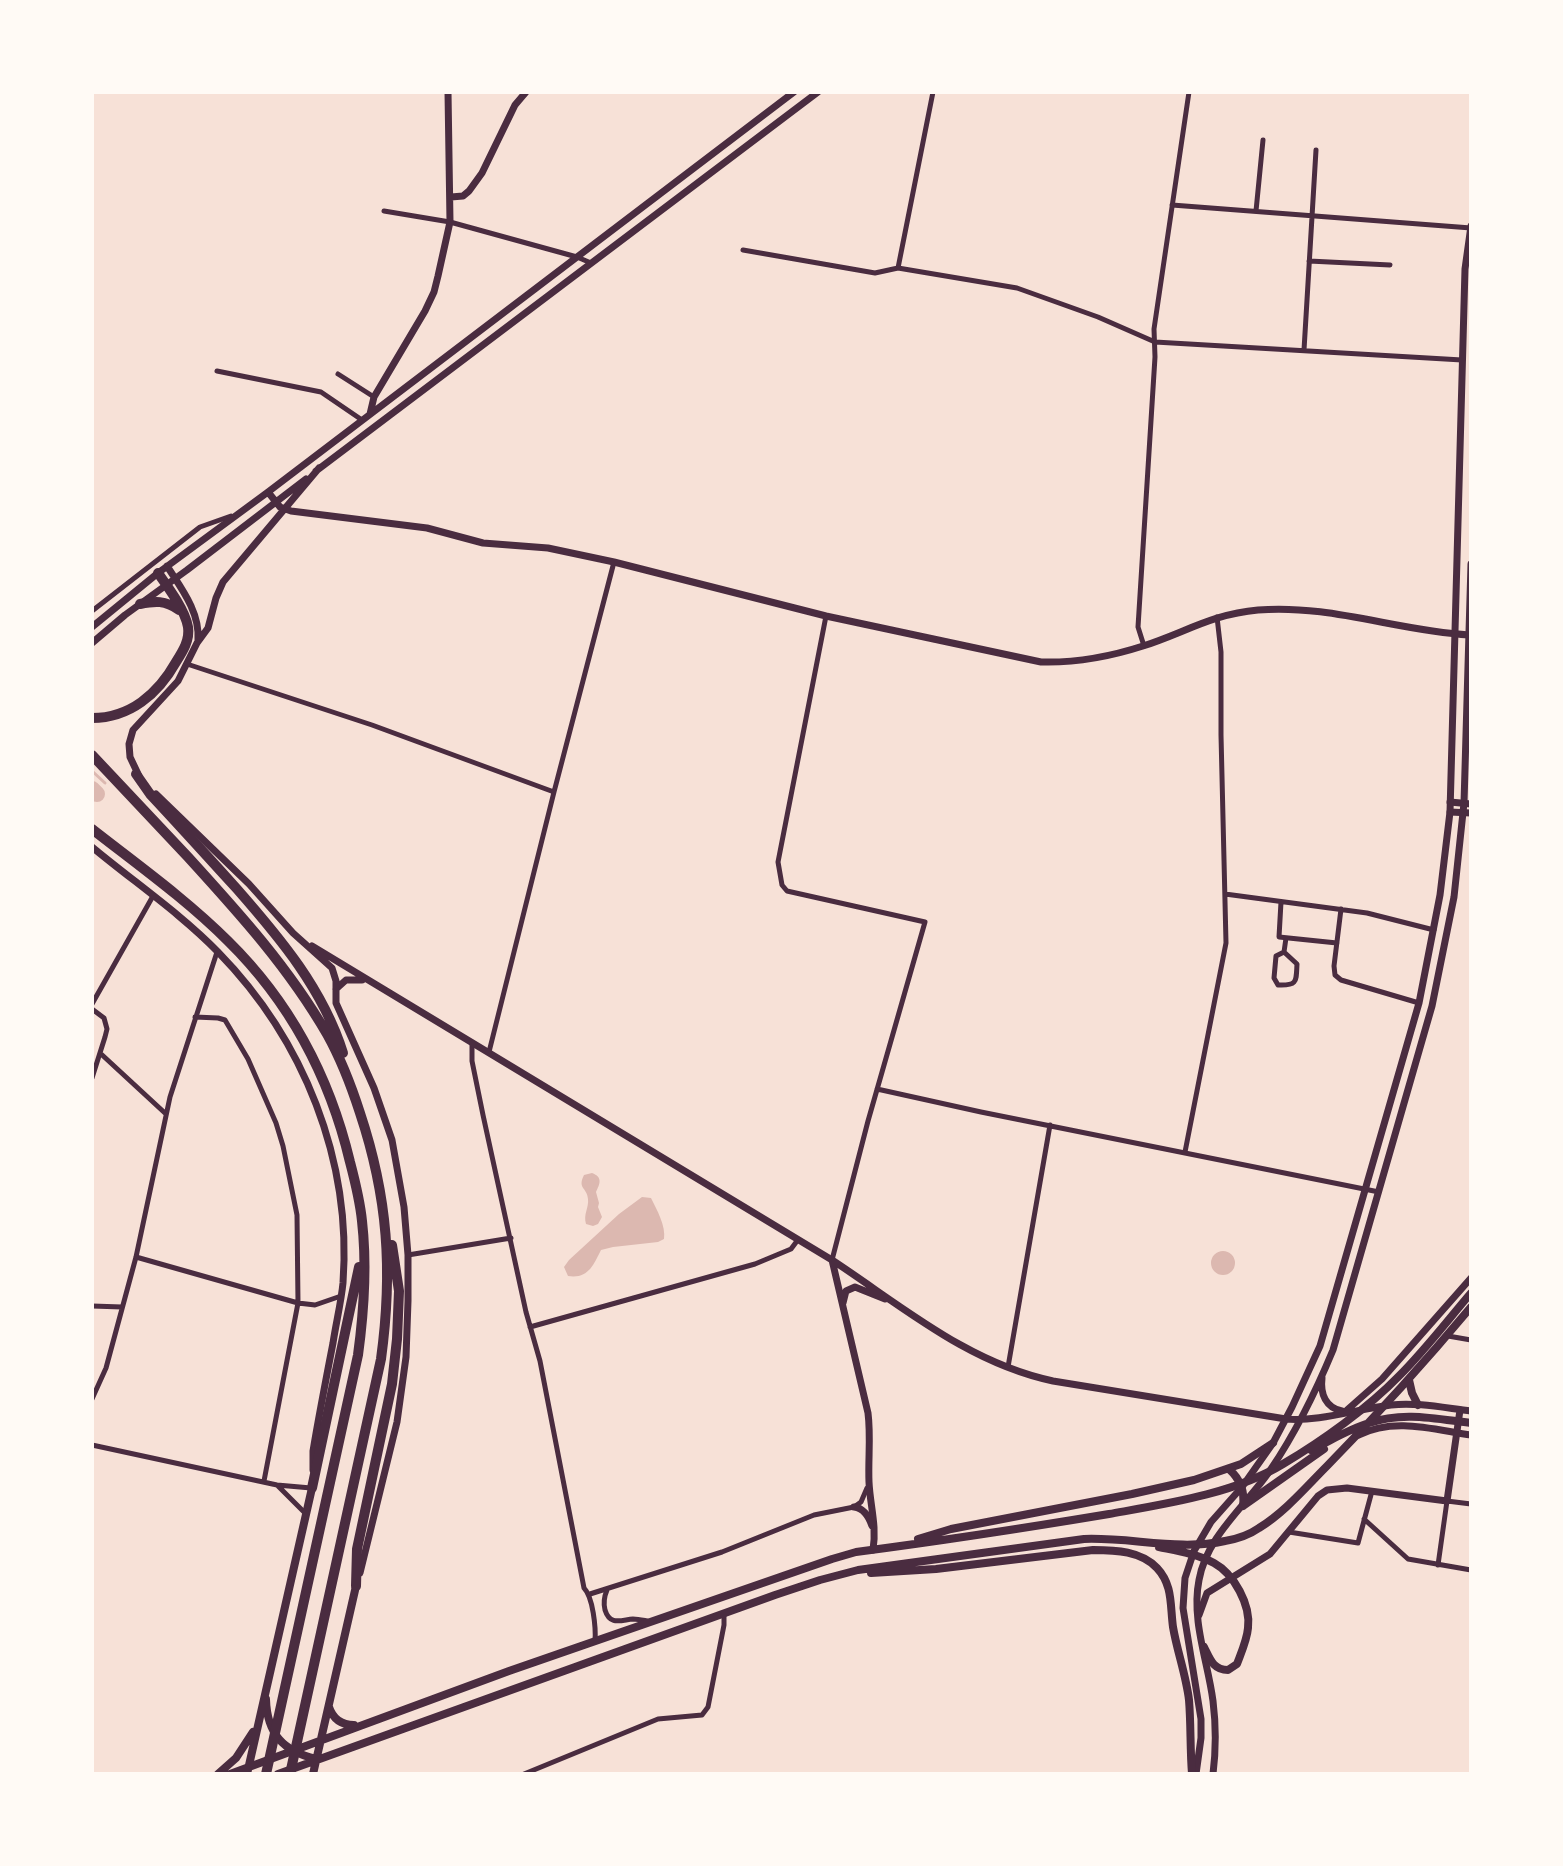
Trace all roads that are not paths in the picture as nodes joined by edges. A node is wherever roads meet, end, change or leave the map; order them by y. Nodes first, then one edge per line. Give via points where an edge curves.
1 (448, 92) edge
2 (526, 92) edge
3 (794, 92) edge
4 (818, 92) edge
5 (933, 92) edge
6 (1189, 92) edge
7 (785, 95) edge
8 (1263, 140) dead end
9 (1316, 150) dead end
10 (451, 197) junction
11 (1172, 205) junction
12 (384, 211) dead end
13 (1256, 211) junction
14 (1312, 216) junction
15 (450, 222) junction
16 (1471, 227) edge
17 (743, 250) dead end
18 (577, 257) junction
19 (1309, 261) junction
20 (591, 263) junction
21 (1390, 265) dead end
22 (898, 268) junction
23 (1155, 342) junction
24 (1304, 350) junction
25 (1463, 360) junction
26 (217, 371) dead end
27 (338, 374) dead end
28 (374, 397) junction
29 (370, 414) junction
30 (362, 420) junction
31 (378, 423) junction
32 (319, 468) junction
33 (268, 492) junction
34 (276, 503) junction
35 (285, 510) junction
36 (236, 515) junction
37 (614, 562) junction
38 (1471, 564) edge
39 (162, 569) junction
40 (171, 582) junction
41 (92, 600) edge
42 (140, 604) junction
43 (95, 609) edge
44 (181, 611) junction
45 (826, 616) junction
46 (1217, 617) junction
47 (92, 627) edge
48 (1455, 634) junction
49 (1469, 635) edge
50 (92, 643) edge
51 (197, 643) junction
52 (1144, 646) junction
53 (1470, 655) edge
54 (187, 664) junction
55 (92, 718) edge
56 (92, 755) edge
57 (136, 774) junction
58 (554, 792) junction
59 (1450, 802) junction
60 (1467, 808) edge
61 (1450, 812) junction
62 (92, 829) edge
63 (92, 847) edge
64 (1225, 894) junction
65 (153, 896) junction
66 (1281, 902) junction
67 (1341, 909) junction
68 (1434, 930) junction
69 (293, 933) junction
70 (1286, 938) junction
71 (1337, 943) junction
72 (217, 951) junction
73 (1284, 952) junction
74 (368, 981) junction
75 (336, 989) junction
76 (1419, 1003) junction
77 (92, 1007) edge
78 (195, 1017) junction
79 (472, 1042) junction
80 (489, 1052) junction
81 (100, 1053) junction
82 (92, 1078) edge
83 (349, 1078) junction
84 (877, 1089) junction
85 (166, 1114) junction
86 (1050, 1125) junction
87 (1185, 1152) junction
88 (1366, 1189) junction
89 (1379, 1192) junction
90 (385, 1215) junction
91 (511, 1238) junction
92 (364, 1241) junction
93 (797, 1241) junction
94 (408, 1255) junction
95 (136, 1257) junction
96 (832, 1260) junction
97 (1471, 1278) edge
98 (1471, 1293) edge
99 (341, 1296) junction
100 (887, 1300) junction
101 (298, 1303) junction
102 (842, 1305) junction
103 (92, 1306) edge
104 (122, 1307) junction
105 (1471, 1307) edge
106 (530, 1327) junction
107 (1447, 1335) junction
108 (1471, 1340) edge
109 (1008, 1368) junction
110 (1322, 1376) junction
111 (1409, 1380) junction
112 (92, 1399) edge
113 (1418, 1405) junction
114 (1383, 1406) junction
115 (1460, 1410) junction
116 (1471, 1411) edge
117 (1344, 1412) junction
118 (1286, 1419) junction
119 (1300, 1420) junction
120 (1471, 1423) edge
121 (1457, 1433) junction
122 (1471, 1435) edge
123 (1351, 1442) junction
124 (1273, 1443) junction
125 (92, 1445) edge
126 (1283, 1465) junction
127 (1229, 1469) junction
128 (264, 1481) junction
129 (869, 1484) junction
130 (277, 1485) junction
131 (1242, 1487) junction
132 (312, 1488) junction
133 (1372, 1491) junction
134 (1447, 1501) junction
135 (1471, 1504) edge
136 (1243, 1506) junction
137 (854, 1507) junction
138 (306, 1514) junction
139 (1364, 1519) junction
140 (1289, 1532) junction
141 (876, 1536) junction
142 (1134, 1541) junction
143 (898, 1546) junction
144 (873, 1550) junction
145 (1438, 1565) junction
146 (1471, 1570) edge
147 (839, 1575) junction
148 (356, 1586) junction
149 (608, 1589) junction
150 (590, 1594) junction
151 (724, 1614) junction
152 (1198, 1617) junction
153 (652, 1622) junction
154 (595, 1642) junction
155 (1204, 1647) junction
156 (268, 1679) junction
157 (329, 1707) junction
158 (259, 1721) junction
159 (363, 1724) junction
160 (321, 1740) junction
161 (292, 1751) junction
162 (317, 1759) junction
163 (248, 1770) edge
164 (218, 1774) edge
165 (230, 1774) edge
166 (266, 1774) edge
167 (280, 1774) edge
168 (290, 1774) edge
169 (313, 1774) edge
170 (524, 1774) edge
171 (1194, 1774) edge
172 (1213, 1774) edge

1 - 10 street
2 - 10 street via 482,173 463,196
3 - 7 street
4 - 20 street
5 - 22 street
6 - 11 street
7 - 18 street
8 - 13 street
9 - 14 street
10 - 15 street
11 - 13 street
11 - 23 street
12 - 15 street
13 - 14 street
14 - 16 street
14 - 19 street
15 - 18 street
15 - 28 street via 434,292
16 - 25 street
17 - 22 street via 875,273
18 - 20 street
18 - 29 street
19 - 21 street
19 - 24 street
20 - 31 street
22 - 23 street via 1017,288
23 - 24 street
23 - 52 street via 1138,627
24 - 25 street
25 - 48 street
26 - 30 street via 321,392
27 - 28 street
28 - 29 street
29 - 30 street
29 - 31 street
30 - 33 street
31 - 32 street
32 - 34 street
32 - 35 street
33 - 34 street
33 - 36 street
34 - 35 street
34 - 40 street
35 - 37 street via 427,528 483,543 548,548
35 - 51 street via 223,582 208,628
36 - 39 street
36 - 43 street via 200,527
37 - 45 street
37 - 58 street
38 - 49 street
39 - 40 highway
39 - 47 street
40 - 42 street
40 - 44 highway
40 - 51 street via 185,593 195,616
41 - 43 street
42 - 44 highway via 157,601
42 - 50 street
44 - 55 highway via 187,640 167,678 136,707
45 - 52 street via 1041,662 1091,659
45 - 84 street via 778,866 787,891 925,922
46 - 48 street via 1303,610
46 - 52 street
46 - 64 street
48 - 49 street
48 - 59 street
49 - 53 street
51 - 54 street
53 - 60 street
54 - 57 street via 133,730 129,753
54 - 58 street
56 - 83 highway via 268,948 303,995
57 - 69 street
57 - 83 highway via 290,953 332,1020
58 - 80 street
59 - 60 street
59 - 61 street
60 - 61 street
60 - 89 street via 1432,1006
61 - 68 street
62 - 92 highway via 213,926 284,1009 308,1046 334,1108 358,1195
63 - 65 street
64 - 66 street
64 - 87 street via 1226,943
65 - 72 street
65 - 77 street
66 - 67 street
66 - 70 street via 1279,937
67 - 68 street
67 - 71 street
68 - 76 street
69 - 74 street
69 - 75 street via 332,968
70 - 71 street
70 - 73 street
71 - 76 street via 1334,966 1341,980
72 - 78 street
72 - 99 street via 284,1037 322,1120 341,1201
73 - 73 street via 1276,956 1274,978 1278,985 1288,986 1296,979 1297,964
74 - 75 street via 346,980
74 - 79 street
75 - 94 street via 336,1003 392,1140
76 - 88 street
77 - 81 street via 107,1029
78 - 85 street
78 - 101 street via 227,1023 276,1123 297,1215
79 - 80 street
79 - 91 street
80 - 93 street
81 - 82 street
81 - 85 street
83 - 90 highway
84 - 86 street
84 - 96 street
85 - 95 street
86 - 87 street
86 - 109 street
87 - 88 street
88 - 89 street
88 - 118 street via 1320,1346
89 - 110 street
90 - 148 highway via 399,1291 397,1339 357,1549
90 - 168 highway via 384,1336
91 - 94 street
91 - 106 street
92 - 132 highway
92 - 166 highway via 360,1344
93 - 96 street
93 - 106 street via 791,1249 755,1264
94 - 148 street via 408,1317 397,1422
95 - 101 street
95 - 104 street
96 - 100 street
96 - 102 street
97 - 117 street via 1382,1379
98 - 126 main road via 1381,1394
99 - 101 street via 315,1305
99 - 132 street via 313,1451
100 - 102 street via 855,1287 846,1291
100 - 109 street
101 - 128 street
102 - 129 street via 868,1413
103 - 104 street
104 - 112 street
105 - 107 main road
106 - 150 street via 584,1588
107 - 108 street
107 - 111 main road
109 - 118 street via 1036,1378
110 - 117 street via 1327,1403
110 - 119 street
111 - 113 main road
111 - 114 main road
113 - 114 street
113 - 115 street
114 - 117 street
114 - 123 main road
114 - 136 main road
115 - 116 street
115 - 121 street
117 - 119 street
118 - 119 street
118 - 124 street
119 - 136 street
120 - 126 main road via 1411,1416 1375,1421
121 - 122 street
121 - 123 street via 1391,1426
121 - 134 street
123 - 142 main road via 1278,1514 1247,1535 1204,1544
124 - 127 main road
124 - 131 street
125 - 128 street
126 - 143 main road via 1230,1487 1168,1503
127 - 131 main road
127 - 143 main road via 951,1529
128 - 130 street
129 - 137 street
129 - 141 street
130 - 132 street
130 - 138 street
131 - 136 main road
131 - 171 street via 1200,1539 1185,1578 1183,1608 1201,1719
132 - 138 main road
133 - 134 street
133 - 139 street
133 - 140 street via 1322,1492
134 - 135 street
134 - 145 street
136 - 152 street via 1222,1529 1201,1568
137 - 141 street via 866,1513
137 - 149 street via 814,1515
138 - 156 main road
139 - 140 street via 1358,1543
139 - 145 street via 1408,1559
140 - 152 street via 1270,1554 1209,1590
141 - 144 street
142 - 147 main road via 1097,1538
142 - 155 main road via 1199,1557 1228,1575 1248,1620 1237,1664 1228,1670 1218,1668
143 - 144 main road
144 - 153 main road via 832,1559
145 - 146 street
147 - 151 main road
147 - 171 main road via 1093,1550 1126,1552 1148,1561 1162,1574 1170,1593 1189,1698
148 - 157 main road
149 - 150 street
149 - 153 street via 604,1603 610,1619
150 - 154 street
151 - 162 main road
151 - 170 street via 708,1707 702,1715 658,1719
152 - 155 street
153 - 154 main road
154 - 159 main road
155 - 172 street via 1215,1719
156 - 158 main road
156 - 161 main road via 266,1705 273,1732
157 - 159 main road via 341,1723
157 - 160 main road
158 - 163 main road
158 - 164 main road via 236,1758
159 - 160 main road
160 - 161 main road
160 - 162 main road
161 - 162 main road
161 - 163 main road
162 - 167 main road
162 - 169 main road
163 - 165 main road
163 - 167 main road via 261,1766

